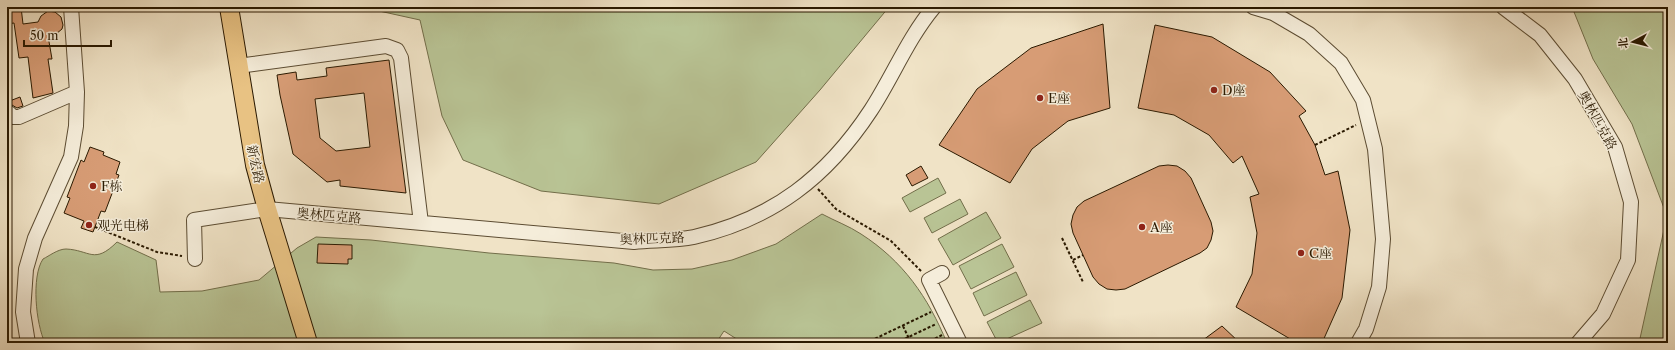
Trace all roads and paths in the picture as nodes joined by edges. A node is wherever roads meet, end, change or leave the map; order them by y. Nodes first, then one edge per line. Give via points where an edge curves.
1 (71, 7) edge
2 (229, 7) edge
3 (934, 7) edge
4 (1253, 7) edge
5 (1504, 7) edge
6 (238, 66) junction
7 (76, 92) junction
8 (9, 113) dead end
9 (1368, 120) junction
10 (1315, 145) dead end
11 (811, 182) junction
12 (266, 209) junction
13 (421, 223) junction
14 (95, 227) dead end
15 (1062, 238) dead end
16 (1083, 255) dead end
17 (195, 259) joint
18 (1073, 260) junction
19 (942, 273) dead end
20 (929, 280) junction
21 (1083, 282) dead end
22 (948, 318) junction
23 (902, 326) junction
24 (908, 337) junction
25 (28, 343) edge
26 (308, 343) edge
27 (866, 343) edge
28 (896, 343) edge
29 (911, 343) edge
30 (926, 343) edge
31 (960, 343) edge
32 (1358, 343) edge
33 (1578, 343) edge

1 - 7 street
2 - 6 main road, 新宏路
3 - 11 street, 奥林匹克路 via 920,23 871,110 836,156
4 - 9 street via 1273,13 1309,34 1341,63 1363,100
5 - 33 street, 奥林匹克路 via 1540,34 1575,79 1615,147 1631,202 1628,260 1603,314
6 - 12 main road, 新宏路 via 255,165
6 - 13 street via 386,46 397,50 401,58
7 - 8 street via 19,117 13,117
7 - 25 street via 76,126 71,157 35,238 26,269 23,312
9 - 10 path
9 - 32 street via 1375,149 1383,239 1379,287 1366,329
11 - 13 street, 奥林匹克路 via 750,220 693,237 634,242
11 - 20 path via 836,209 891,240
12 - 13 street, 奥林匹克路
12 - 17 street, 奥林匹克路 via 194,220
12 - 26 main road, 新宏路
14 - 17 path via 156,252
15 - 18 path
16 - 18 path
18 - 21 path
19 - 20 street
20 - 22 street
22 - 23 path
22 - 24 path
22 - 30 path
22 - 31 street
23 - 24 path
23 - 27 path
24 - 28 path
24 - 29 path

